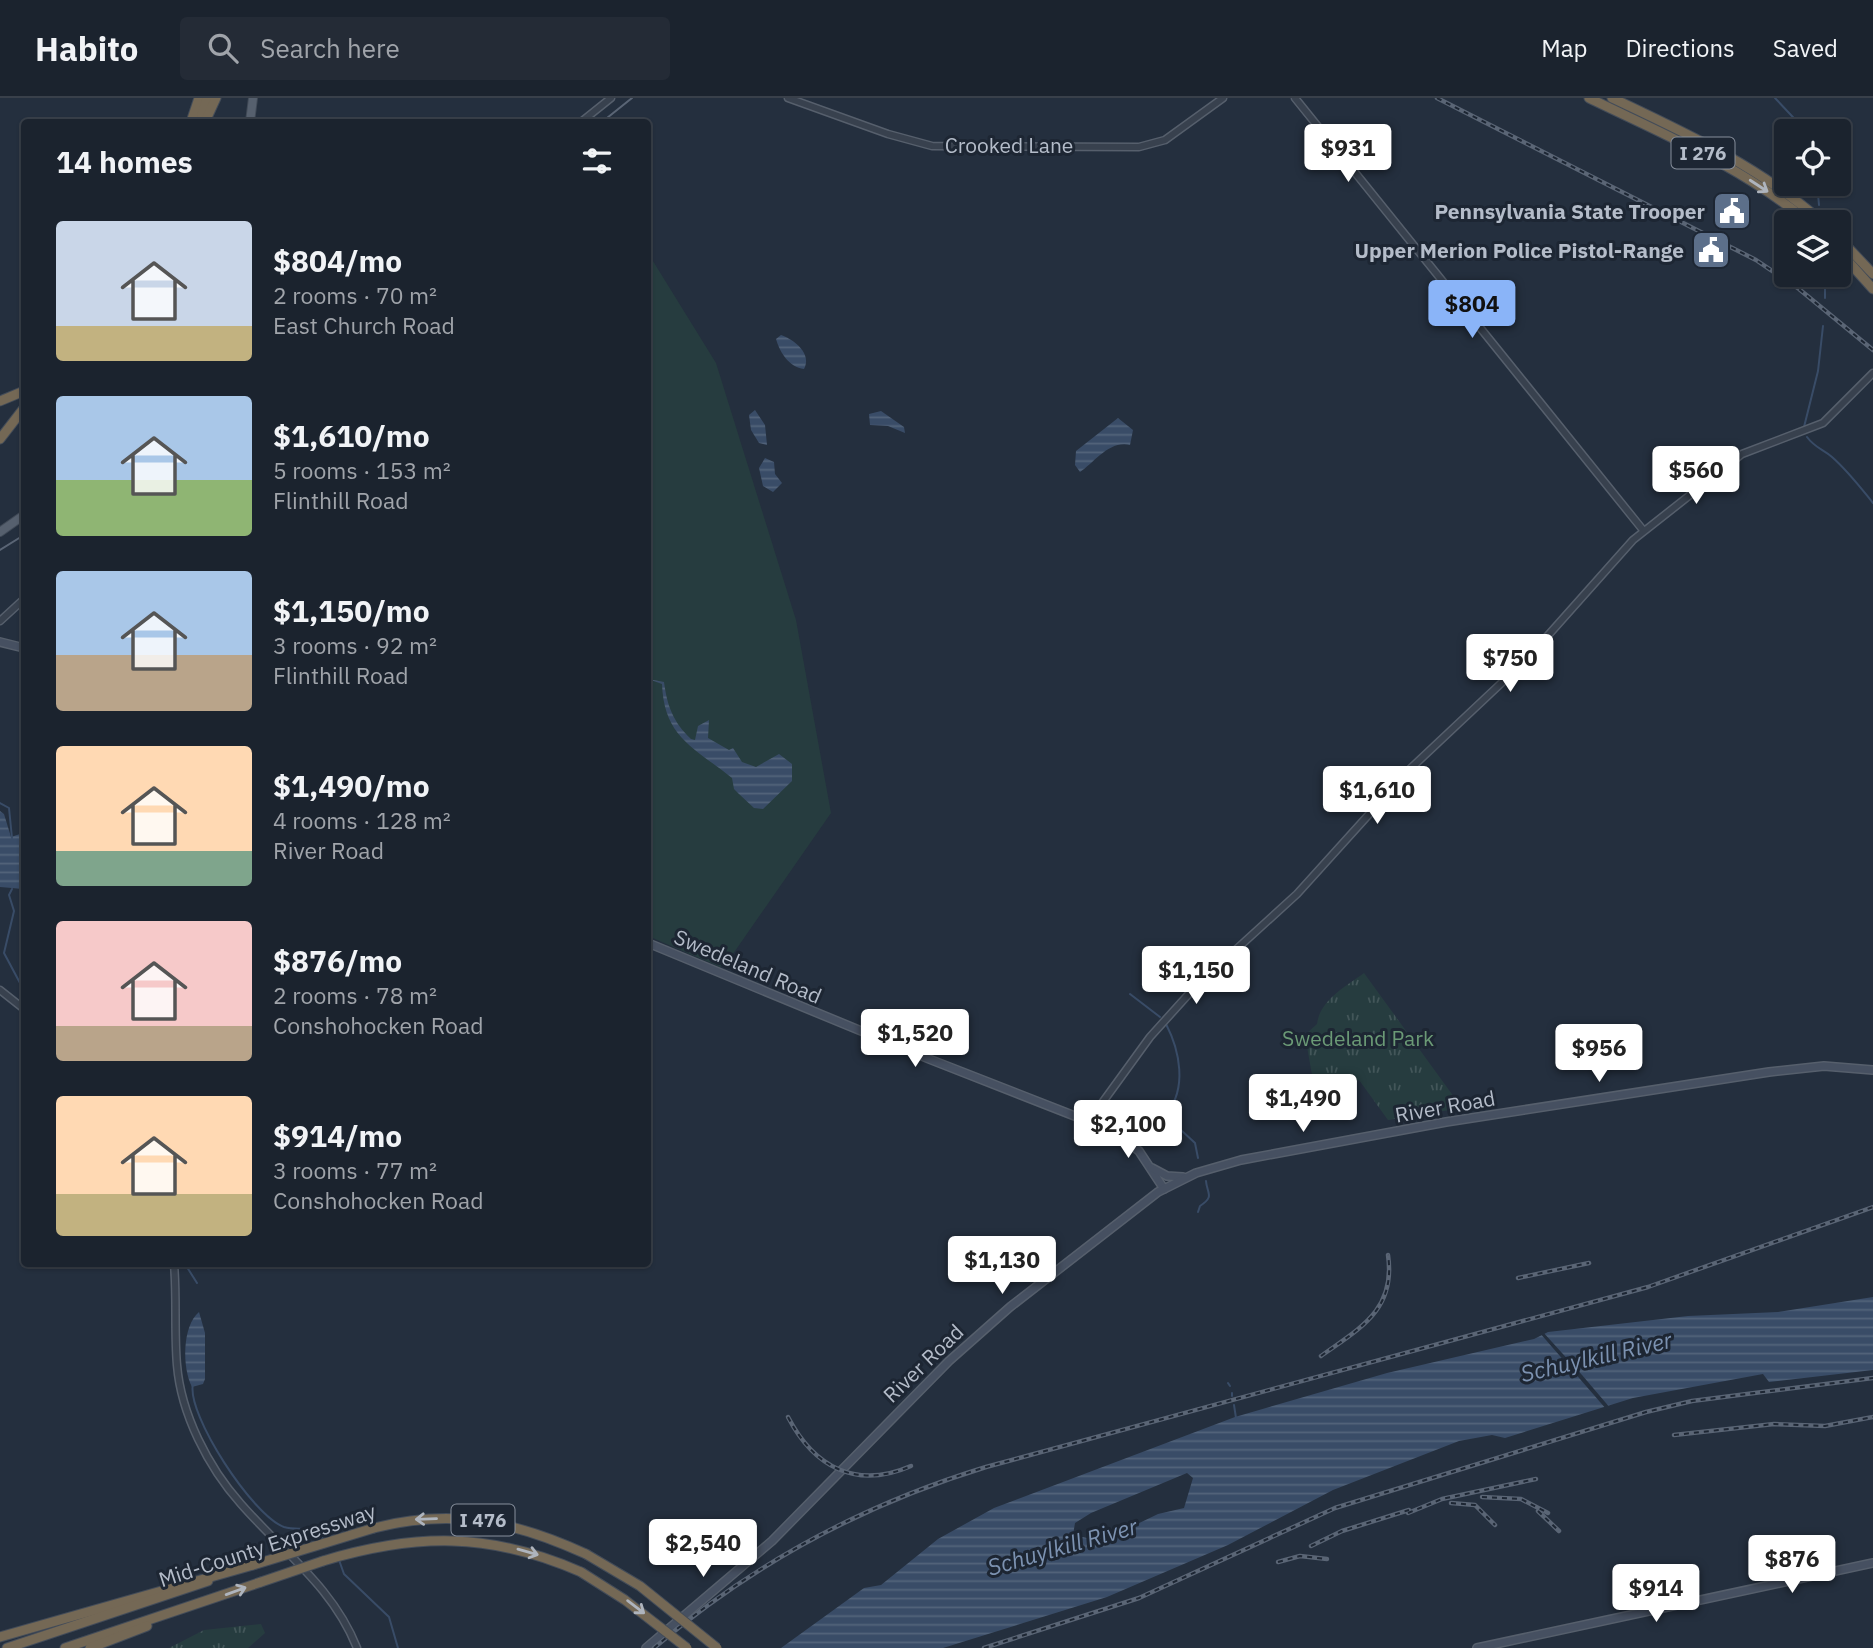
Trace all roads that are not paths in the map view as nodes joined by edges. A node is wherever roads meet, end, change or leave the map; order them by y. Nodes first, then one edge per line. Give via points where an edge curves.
1 (199, 98) edge
2 (207, 98) edge
3 (216, 98) edge
4 (253, 98) edge
5 (611, 98) edge
6 (788, 98) edge
7 (1223, 98) edge
8 (1294, 98) edge
9 (1589, 98) edge
10 (1612, 98) edge
11 (192, 119) edge
12 (203, 119) edge
13 (204, 119) edge
14 (250, 119) edge
15 (585, 119) edge
16 (1792, 210) edge
17 (1807, 210) edge
18 (1851, 251) edge
19 (1851, 264) edge
20 (1873, 274) edge
21 (1873, 289) edge
22 (1873, 373) edge
23 (21, 392) edge
24 (0, 401) edge
25 (21, 412) edge
26 (21, 420) edge
27 (0, 439) edge
28 (0, 446) edge
29 (21, 517) edge
30 (1643, 530) junction
31 (0, 532) edge
32 (21, 602) edge
33 (0, 621) edge
34 (0, 642) edge
35 (21, 647) edge
36 (651, 944) edge
37 (0, 990) edge
38 (21, 1007) edge
39 (1873, 1070) edge
40 (1090, 1121) junction
41 (1150, 1167) junction
42 (1187, 1177) junction
43 (1164, 1189) junction
44 (174, 1267) edge
45 (1873, 1563) edge
46 (253, 1565) junction
47 (210, 1600) junction
48 (0, 1637) edge
49 (7, 1648) edge
50 (65, 1648) edge
51 (90, 1648) edge
52 (357, 1648) edge
53 (646, 1648) edge
54 (687, 1648) edge
55 (717, 1648) edge
56 (1477, 1648) edge

1 - 11 highway
2 - 12 highway
3 - 13 highway
4 - 14 main road
5 - 15 street
6 - 7 street, Crooked Lane via 932,146 1139,147 1165,140
8 - 30 street
9 -> 16 highway, I 276 via 1720,162
10 - 17 highway, I 276 via 1735,159
18 - 20 highway
19 - 21 highway
22 - 30 street via 1823,423 1742,454
23 - 24 highway
25 - 27 highway
26 - 28 highway
29 - 31 main road
30 - 40 street via 1527,659 1410,769 1281,909 1196,986 1150,1037
32 - 33 street
34 - 35 main road
36 - 40 main road, Swedeland Road
37 - 38 street
39 - 42 main road, River Road via 1824,1066 1765,1073 1446,1122 1241,1160
40 - 41 main road, Swedeland Road via 1129,1142
41 - 42 main road via 1167,1176
41 - 43 main road, Swedeland Road
42 - 43 main road, River Road
43 - 53 main road, River Road via 982,1331 781,1532
44 - 52 street via 178,1375 204,1449 234,1496 338,1608
45 - 56 main road
46 - 48 highway
46 - 49 highway, Mid-County Expressway / I 476
55 -> 46 highway, Mid-County Expressway / I 476, bridge via 640,1586 586,1554 526,1529 477,1519 410,1520
47 - 50 highway, Mid-County Expressway / I 476
47 - 51 highway
47 -> 54 highway, Mid-County Expressway / I 476, bridge via 388,1544 441,1539 530,1552 581,1572

